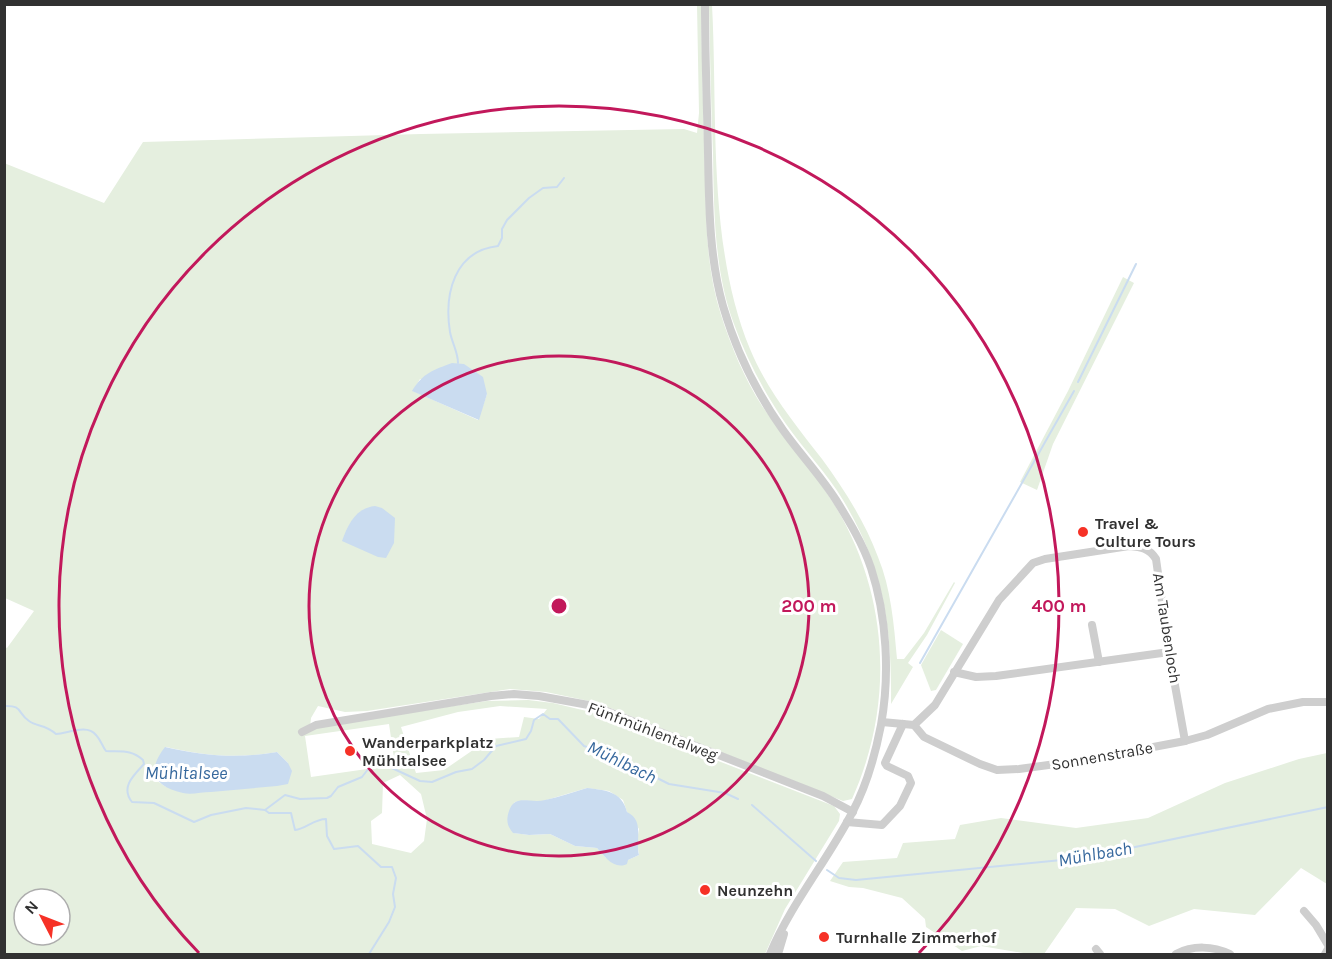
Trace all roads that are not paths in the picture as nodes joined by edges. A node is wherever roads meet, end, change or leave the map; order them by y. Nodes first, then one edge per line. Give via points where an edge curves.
1 (705, 4) edge
2 (1092, 625) dead end
3 (1169, 652) junction
4 (1099, 662) junction
5 (954, 672) junction
6 (1328, 702) edge
7 (882, 722) junction
8 (903, 724) junction
9 (914, 725) junction
10 (302, 732) dead end
11 (1185, 741) junction
12 (853, 812) junction
13 (847, 822) junction
14 (1304, 911) dead end
15 (787, 922) junction
16 (1328, 947) edge
17 (770, 954) edge
18 (778, 954) edge
19 (1176, 954) edge
20 (1230, 954) edge
21 (1325, 954) edge

1 - 7 street via 711,224 723,305 739,354 759,393 835,498 871,568 884,633
2 - 4 street
3 - 4 street
3 - 5 street, Am Taubenloch via 1156,559 1141,547 1129,546 1033,563 999,600
3 - 11 street, Am Taubenloch
4 - 5 street via 996,676
5 - 9 street, Am Taubenloch via 935,705
6 - 11 street, Sonnenstraße via 1268,709
7 - 8 street
7 - 12 street via 866,783
8 - 9 street
8 - 13 street via 885,763 908,776 911,783 900,806 882,825
9 - 11 street, Sonnenstraße via 924,737 996,770 1085,760
10 - 12 street, Fünfmühlentalweg via 326,723 448,703 514,694 539,696 594,706 823,796
12 - 13 street
13 - 15 street
14 - 16 street
15 - 17 street
15 - 18 street
16 - 21 street
19 - 20 street via 1214,948

